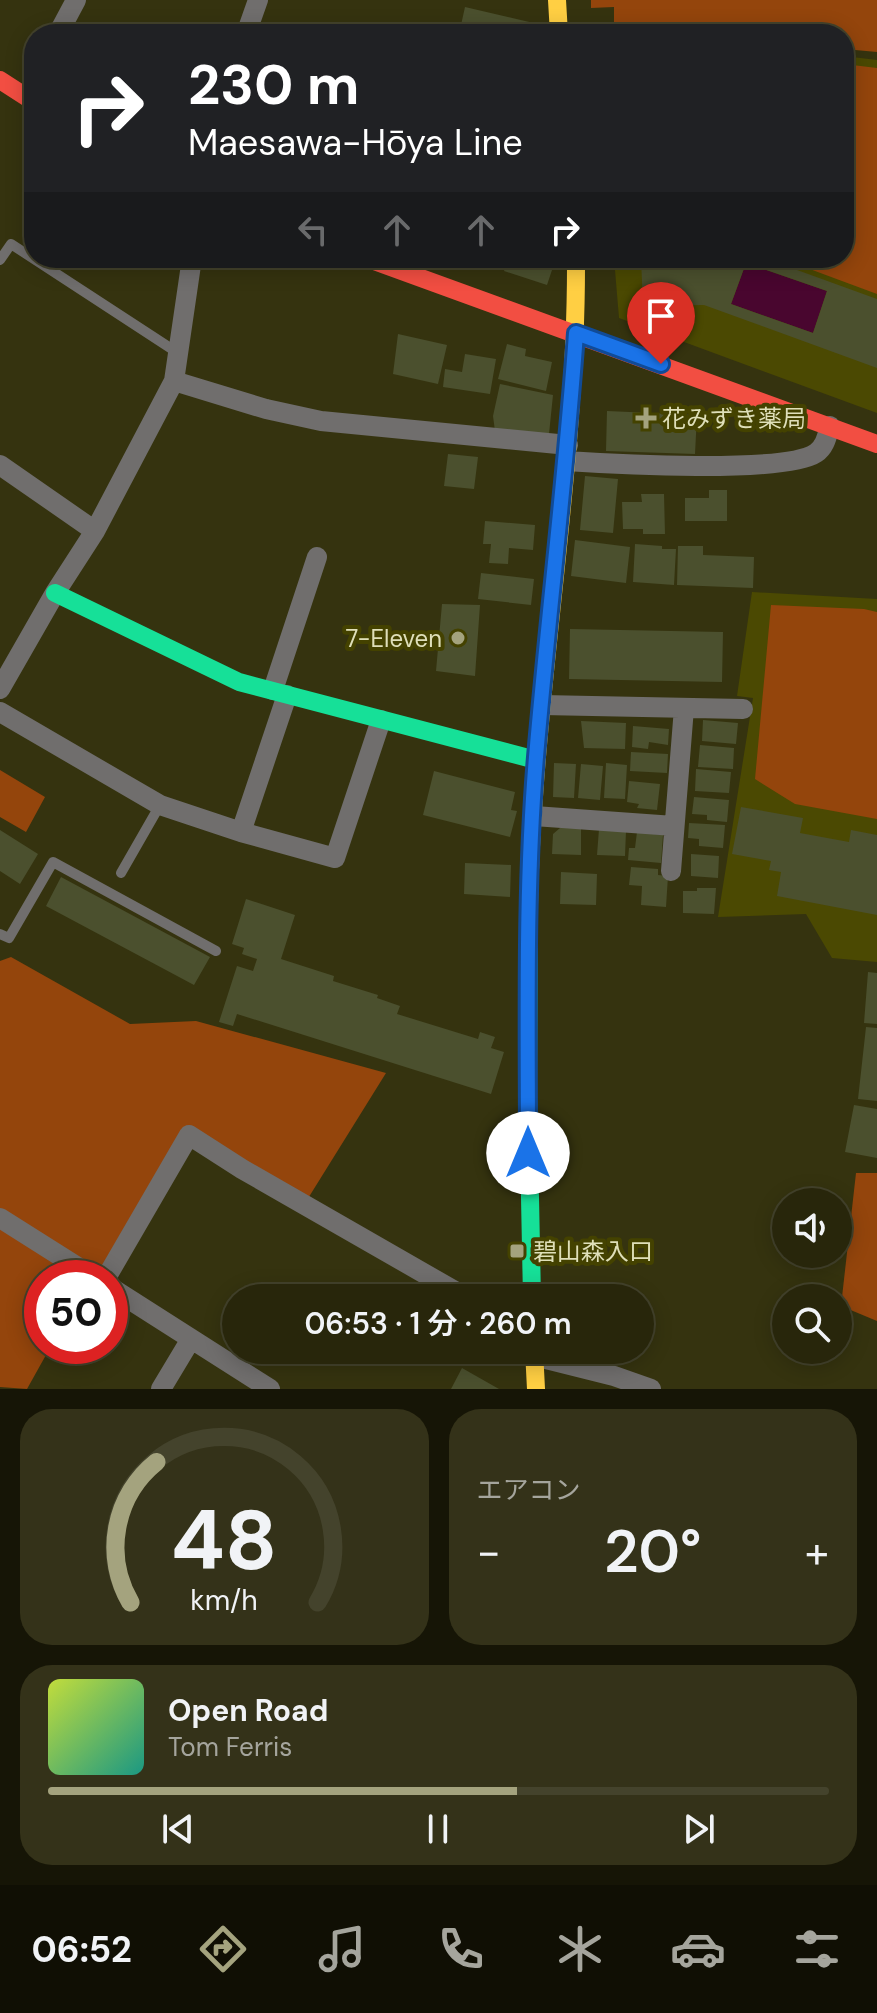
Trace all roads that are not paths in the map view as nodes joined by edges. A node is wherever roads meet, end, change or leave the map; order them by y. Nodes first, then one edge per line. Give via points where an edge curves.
1 (76, 0) edge
2 (258, 0) edge
3 (557, 0) edge
4 (63, 24) edge
5 (250, 24) edge
6 (558, 24) edge
7 (0, 80) edge
8 (24, 96) edge
9 (24, 252) edge
10 (0, 260) edge
11 (48, 268) edge
12 (191, 268) edge
13 (394, 268) edge
14 (576, 268) edge
15 (576, 333) junction
16 (178, 353) junction
17 (174, 381) junction
18 (830, 426) junction
19 (877, 444) edge
20 (567, 453) junction
21 (0, 465) edge
22 (95, 531) junction
23 (317, 557) dead end
24 (55, 593) junction
25 (0, 689) edge
26 (280, 692) junction
27 (542, 705) junction
28 (684, 708) junction
29 (743, 709) dead end
30 (0, 712) edge
31 (381, 720) junction
32 (536, 760) junction
33 (160, 805) junction
34 (534, 816) junction
35 (674, 826) junction
36 (241, 832) junction
37 (671, 871) dead end
38 (121, 873) dead end
39 (0, 934) edge
40 (216, 951) dead end
41 (0, 1218) edge
42 (66, 1260) edge
43 (116, 1260) edge
44 (443, 1284) edge
45 (532, 1284) edge
46 (128, 1299) edge
47 (191, 1339) junction
48 (535, 1364) edge
49 (572, 1364) edge
50 (161, 1389) edge
51 (270, 1389) edge
52 (536, 1389) edge
53 (651, 1389) edge

1 - 4 street
2 - 5 street
3 - 6 main road
7 - 8 main road
9 - 10 lane via 11,244
11 - 16 lane
12 - 16 street
13 - 15 main road
14 - 15 main road
15 - 18 main road
15 - 20 main road
16 - 17 street
17 - 20 street via 321,421
17 - 22 street
18 - 19 main road
18 - 20 street via 823,446 813,455 751,465 633,465
20 - 27 main road
21 - 22 street
22 - 24 street
23 - 26 street
24 - 25 street
24 - 26 main road via 239,682
26 - 31 main road
26 - 36 street
27 - 28 street
27 - 32 main road
28 - 29 street
28 - 35 street
30 - 33 street
31 - 32 main road
31 - 36 street via 335,858
32 - 34 main road
33 - 36 street
33 - 38 lane
34 - 35 street
34 - 45 main road via 528,1033
35 - 37 street
39 - 40 lane via 9,938 53,862
41 - 42 street
43 - 44 street via 189,1135
46 - 47 street
47 - 50 street
47 - 51 street
48 - 52 main road
49 - 53 street

